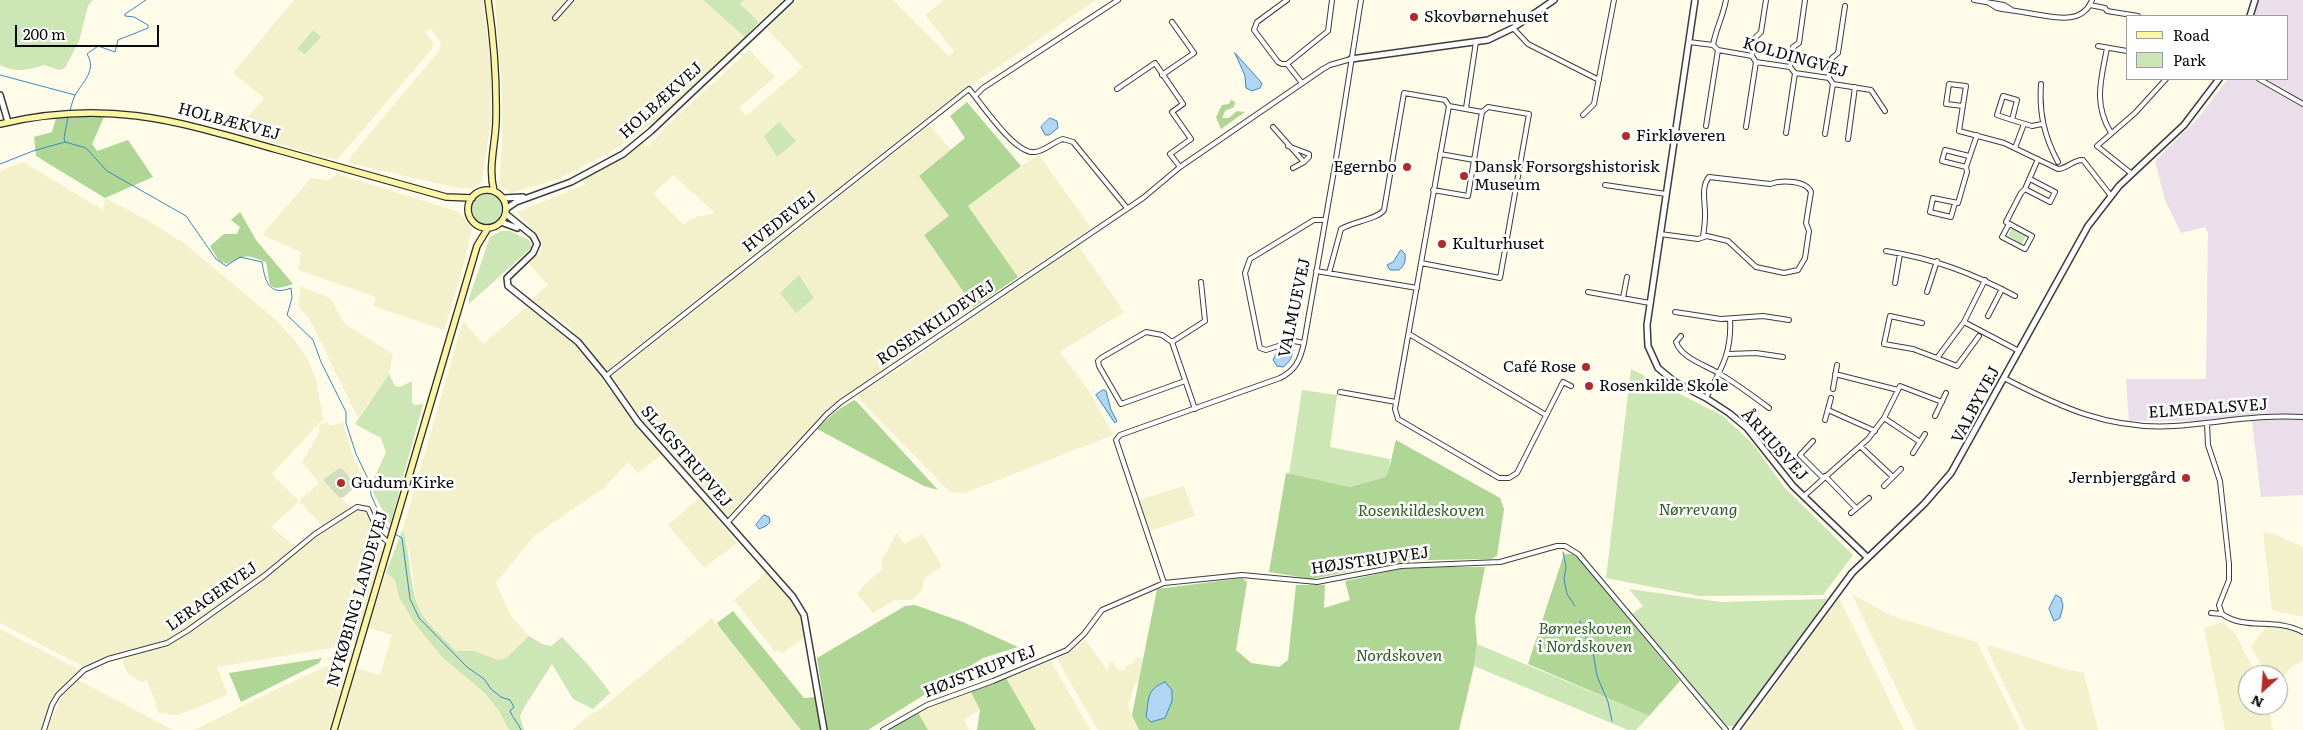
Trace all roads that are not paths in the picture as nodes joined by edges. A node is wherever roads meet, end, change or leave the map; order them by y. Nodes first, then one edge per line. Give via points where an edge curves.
1 (488, 0) edge
2 (571, 0) edge
3 (790, 0) edge
4 (1118, 0) edge
5 (1287, 0) edge
6 (1332, 0) edge
7 (1361, 0) edge
8 (1554, 0) edge
9 (1614, 0) edge
10 (1695, 0) edge
11 (1726, 0) edge
12 (1766, 0) edge
13 (1806, 0) edge
14 (1974, 0) edge
15 (2092, 0) edge
16 (2255, 0) edge
17 (2090, 5) junction
18 (1845, 6) dead end
19 (2132, 15) edge
20 (2250, 15) edge
21 (555, 18) dead end
22 (1172, 22) dead end
23 (1513, 28) junction
24 (1476, 42) junction
25 (1689, 42) junction
26 (1714, 45) junction
27 (2098, 46) dead end
28 (2107, 48) junction
29 (1718, 50) junction
30 (2126, 51) edge
31 (1752, 56) junction
32 (1351, 59) junction
33 (1756, 62) junction
34 (1287, 64) junction
35 (1790, 67) junction
36 (1795, 73) junction
37 (1162, 74) junction
38 (1828, 78) junction
39 (1599, 80) junction
40 (2165, 80) edge
41 (2218, 80) edge
42 (2261, 80) edge
43 (1302, 83) junction
44 (1833, 84) junction
45 (2041, 84) dead end
46 (1855, 87) junction
47 (1117, 89) dead end
48 (0, 95) edge
49 (975, 96) junction
50 (2303, 104) edge
51 (1449, 106) junction
52 (1963, 106) junction
53 (1466, 108) junction
54 (1885, 111) dead end
55 (1482, 112) junction
56 (1583, 115) dead end
57 (2012, 120) junction
58 (8, 122) junction
59 (0, 124) edge
60 (2024, 124) junction
61 (2042, 124) junction
62 (1706, 126) dead end
63 (1273, 127) dead end
64 (1746, 128) dead end
65 (1786, 133) dead end
66 (2111, 133) junction
67 (1825, 134) dead end
68 (1977, 135) junction
69 (1848, 139) dead end
70 (1287, 145) junction
71 (2015, 148) junction
72 (1440, 154) junction
73 (1969, 156) junction
74 (2038, 159) junction
75 (1474, 160) junction
76 (1304, 162) junction
77 (2058, 162) dead end
78 (492, 164) junction
79 (1180, 167) junction
80 (1966, 167) junction
81 (1292, 168) dead end
82 (2132, 174) junction
83 (2030, 179) junction
84 (1605, 185) dead end
85 (2025, 189) junction
86 (484, 190) junction
87 (1433, 190) junction
88 (494, 191) junction
89 (1666, 194) junction
90 (534, 195) junction
91 (2111, 196) junction
92 (446, 198) junction
93 (472, 198) junction
94 (503, 198) junction
95 (1955, 203) junction
96 (1127, 208) junction
97 (468, 209) junction
98 (506, 212) junction
99 (1325, 220) junction
100 (501, 222) junction
101 (2009, 224) junction
102 (478, 226) junction
103 (488, 228) junction
104 (531, 234) junction
105 (1660, 234) junction
106 (1703, 237) junction
107 (477, 246) junction
108 (1886, 251) dead end
109 (1900, 254) junction
110 (1936, 261) junction
111 (1421, 263) junction
112 (1316, 271) junction
113 (1329, 273) junction
114 (1627, 277) dead end
115 (1985, 280) junction
116 (1201, 282) dead end
117 (1895, 283) dead end
118 (1417, 288) junction
119 (2002, 289) junction
120 (1588, 292) dead end
121 (1927, 292) dead end
122 (2015, 296) dead end
123 (1623, 298) junction
124 (1650, 303) junction
125 (1675, 312) dead end
126 (1988, 316) dead end
127 (1730, 319) junction
128 (1789, 320) dead end
129 (1964, 322) junction
130 (1922, 323) dead end
131 (1409, 334) junction
132 (1681, 336) dead end
133 (1979, 336) dead end
134 (1172, 342) junction
135 (1304, 343) junction
136 (2019, 351) junction
137 (1728, 354) junction
138 (1783, 357) dead end
139 (1937, 358) junction
140 (1837, 365) dead end
141 (1720, 373) junction
142 (1835, 374) junction
143 (606, 376) junction
144 (2004, 378) junction
145 (1185, 381) junction
146 (1571, 386) dead end
147 (1833, 389) dead end
148 (1898, 390) junction
149 (1340, 392) dead end
150 (1946, 393) dead end
151 (1706, 398) junction
152 (1832, 398) dead end
153 (1396, 402) junction
154 (1942, 402) junction
155 (1769, 408) dead end
156 (1195, 409) junction
157 (1828, 410) junction
158 (1546, 415) junction
159 (1935, 416) dead end
160 (2303, 417) edge
161 (1884, 418) junction
162 (1825, 420) dead end
163 (2207, 423) junction
164 (1875, 430) junction
165 (1925, 434) dead end
166 (1813, 442) dead end
167 (1920, 442) junction
168 (1861, 446) junction
169 (1913, 453) dead end
170 (1901, 469) dead end
171 (1824, 477) junction
172 (1893, 477) junction
173 (1884, 486) dead end
174 (1804, 496) junction
175 (1869, 498) dead end
176 (1856, 508) junction
177 (1851, 513) dead end
178 (727, 523) junction
179 (389, 543) junction
180 (1867, 558) junction
181 (1164, 583) junction
182 (2211, 613) dead end
183 (2222, 614) junction
184 (2303, 632) edge
185 (44, 730) edge
186 (334, 730) edge
187 (824, 730) edge
188 (883, 730) edge
189 (1726, 730) edge
190 (1736, 730) edge

1 - 78 main road via 496,70
2 - 21 street
3 - 90 street, HOLBÆKVEJ via 630,148 594,171
4 - 49 street
5 - 34 street via 1254,27 1278,62
6 - 34 street via 1328,31
7 - 32 street, VALMUEVEJ
8 - 23 street, ROSENKILDEVEJ
9 - 39 street
10 - 25 street, ÅRHUSVEJ
11 - 26 street via 1723,19 1716,25
12 - 31 street via 1761,32 1755,38
13 - 35 street via 1799,43 1793,47
14 - 17 street via 2004,5 2012,10 2069,18 2082,13
15 - 17 street
16 - 20 street
17 - 19 street
18 - 38 street via 1838,53 1832,58
22 - 37 street via 1194,53
23 - 24 street, ROSENKILDEVEJ via 1495,38
23 - 39 street via 1528,44
24 - 32 street, ROSENKILDEVEJ
24 - 53 street
25 - 26 street
25 - 89 street, ÅRHUSVEJ
26 - 29 street, KOLDINGVEJ
27 - 28 street
28 - 30 street
28 - 66 street via 2099,101
29 - 31 street, KOLDINGVEJ
29 - 62 street
31 - 33 street, KOLDINGVEJ
32 - 43 street, ROSENKILDEVEJ via 1330,65
32 - 99 street, VALMUEVEJ
33 - 35 street, KOLDINGVEJ
33 - 64 street
34 - 43 street
35 - 36 street, KOLDINGVEJ
36 - 38 street, KOLDINGVEJ
36 - 65 street
37 - 47 street via 1154,63
37 - 79 street via 1183,104 1172,112 1191,139 1170,154
38 - 44 street, KOLDINGVEJ
39 - 56 street via 1594,104
40 - 66 street via 2135,113
41 - 82 street, VALBYVEJ via 2184,125
42 - 50 street
43 - 79 street, ROSENKILDEVEJ
44 - 46 street, KOLDINGVEJ
44 - 67 street
45 - 61 street
46 - 54 street, KOLDINGVEJ via 1871,90
46 - 69 street
48 - 58 street
49 - 96 street via 1024,150 1040,151 1062,139 1073,142
49 - 143 street, HVEDEVEJ via 970,89
51 - 53 street
51 - 72 street
51 - 113 street via 1445,100 1404,93 1384,210 1377,217 1351,223 1341,229
52 - 52 street via 1966,86 1949,84 1946,104
52 - 68 street via 1959,131
53 - 55 street
55 - 75 street
55 - 111 street via 1488,107 1530,114 1500,278
57 - 57 street via 1997,115 2002,96 2017,100
57 - 60 street
58 - 59 main road, HOLBÆKVEJ
58 - 92 main road, HOLBÆKVEJ via 66,112 116,112 171,120
60 - 61 street
60 - 71 street
61 - 77 street
63 - 70 street
66 - 82 street via 2096,146
68 - 71 street
68 - 73 street
70 - 76 street
70 - 76 street via 1308,154
71 - 74 street
72 - 75 street
72 - 87 street
73 - 80 street
73 - 80 street via 1945,150 1942,161
74 - 83 street
74 - 91 street via 2060,169 2079,160 2085,161
75 - 87 street via 1468,196
76 - 81 street
78 - 86 main road
78 - 88 main road
79 - 96 street, ROSENKILDEVEJ
80 - 95 street via 1958,203
82 - 91 street, VALBYVEJ
83 - 85 street
83 - 85 street via 2055,192 2050,202
84 - 89 street
85 - 101 street via 2006,222
86 - 88 main road
86 - 93 main road
87 - 111 street
88 - 94 main road
89 - 105 street, ÅRHUSVEJ
90 - 94 street, HOLBÆKVEJ
90 - 98 street, HOLBÆKVEJ via 516,202
91 - 136 street, VALBYVEJ via 2077,244
92 - 93 main road, HOLBÆKVEJ
92 - 97 main road, HOLBÆKVEJ
93 - 97 main road
94 - 98 main road
95 - 95 street via 1933,198 1930,212 1951,217
96 - 178 street, ROSENKILDEVEJ via 840,402
97 - 102 main road
98 - 100 main road
98 - 104 street
99 - 112 street, VALMUEVEJ
99 - 135 street via 1314,220 1246,264 1260,348 1266,350 1294,342
100 - 103 main road
100 - 104 street
101 - 101 street via 2032,236 2025,248 2002,237
102 - 103 main road
102 - 107 main road, NYKØBING LANDEVEJ
103 - 107 main road, NYKØBING LANDEVEJ
104 - 143 street, SLAGSTRUPVEJ via 536,250 507,278 508,286 570,334
105 - 106 street
105 - 124 street, ÅRHUSVEJ
106 - 106 street via 1728,241 1756,267 1784,273 1798,270 1805,258 1811,192 1806,185 1709,177 1703,207 1706,214
107 - 179 main road, NYKØBING LANDEVEJ
108 - 109 street
109 - 110 street
109 - 117 street
110 - 115 street
110 - 121 street
111 - 118 street
112 - 113 street
112 - 135 street, VALMUEVEJ
113 - 118 street
114 - 123 street
115 - 119 street
115 - 129 street
116 - 134 street via 1205,321
118 - 131 street
119 - 122 street
119 - 126 street
120 - 123 street
123 - 124 street
124 - 151 street, ÅRHUSVEJ via 1646,336 1652,358 1666,375
125 - 127 street
127 - 128 street via 1763,316
127 - 137 street
129 - 136 street
129 - 139 street
130 - 139 street via 1890,316 1884,344
131 - 153 street
131 - 158 street
132 - 141 street via 1676,342 1678,347 1699,363
133 - 139 street via 1956,366
134 - 145 street
134 - 145 street via 1162,335 1146,332 1101,358 1099,366 1121,404
135 - 156 street, VALMUEVEJ via 1301,358 1289,374
136 - 144 street, VALBYVEJ
137 - 138 street via 1756,353
137 - 141 street
140 - 142 street
141 - 151 street
141 - 155 street
142 - 147 street
142 - 148 street
143 - 178 street, SLAGSTRUPVEJ via 638,422
144 - 163 street, ELMEDALSVEJ via 2056,405 2104,421 2150,426
144 - 180 street, VALBYVEJ via 1951,473 1924,504
145 - 156 street
146 - 158 street via 1563,382
148 - 154 street via 1900,386
148 - 161 street
149 - 153 street
150 - 154 street
151 - 174 street, ÅRHUSVEJ via 1747,428
152 - 157 street
153 - 158 street via 1396,416 1401,423 1503,478 1517,473
154 - 159 street
156 - 181 street, VALMUEVEJ via 1120,435 1116,440
157 - 162 street
157 - 164 street
160 - 163 street, ELMEDALSVEJ via 2258,417
161 - 164 street
161 - 167 street
163 - 183 street via 2208,445 2220,481 2229,565 2230,580 2219,605
164 - 168 street
165 - 167 street
166 - 171 street via 1800,455
167 - 169 street
168 - 171 street
168 - 172 street
170 - 172 street
171 - 174 street
171 - 176 street
172 - 173 street
174 - 180 street, ÅRHUSVEJ
175 - 176 street
176 - 177 street
178 - 187 street, SLAGSTRUPVEJ via 793,597 804,614
179 - 185 street, LERAGERVEJ via 380,535 368,509 356,507 167,643 108,659 84,670 58,695
179 - 186 main road, NYKØBING LANDEVEJ
180 - 190 street, VALBYVEJ via 1843,584
181 - 188 street, HØJSTRUPVEJ via 1102,610 1084,634 1066,650 927,705
181 - 189 street, HØJSTRUPVEJ via 1242,575 1317,582 1401,566 1500,562 1565,546 1578,554
182 - 183 street
183 - 184 street via 2240,623 2278,624

